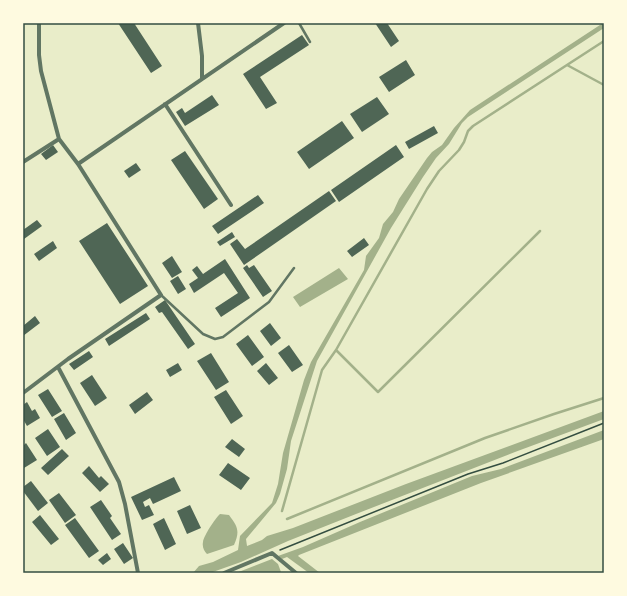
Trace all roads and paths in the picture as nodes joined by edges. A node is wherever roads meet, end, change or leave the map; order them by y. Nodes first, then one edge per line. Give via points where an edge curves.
1 (39, 23) edge
2 (198, 23) edge
3 (284, 23) edge
4 (299, 23) edge
5 (310, 42) dead end
6 (202, 79) junction
7 (165, 104) junction
8 (58, 139) junction
9 (23, 162) edge
10 (78, 164) junction
11 (230, 205) dead end
12 (294, 268) dead end
13 (162, 295) junction
14 (58, 367) junction
15 (23, 393) edge
16 (604, 424) edge
17 (272, 553) junction
18 (138, 573) edge
19 (224, 573) edge
20 (296, 573) edge

1 - 8 street via 41,71
2 - 6 street
3 - 6 street
4 - 5 lane
6 - 7 street
7 - 10 street
7 - 11 street
8 - 9 street
8 - 10 street
10 - 13 street
12 - 13 lane via 269,302 223,337 215,339 203,334
13 - 14 street
14 - 15 street
14 - 18 street via 119,482
16 - 17 path via 468,474
17 - 19 street
17 - 20 street

